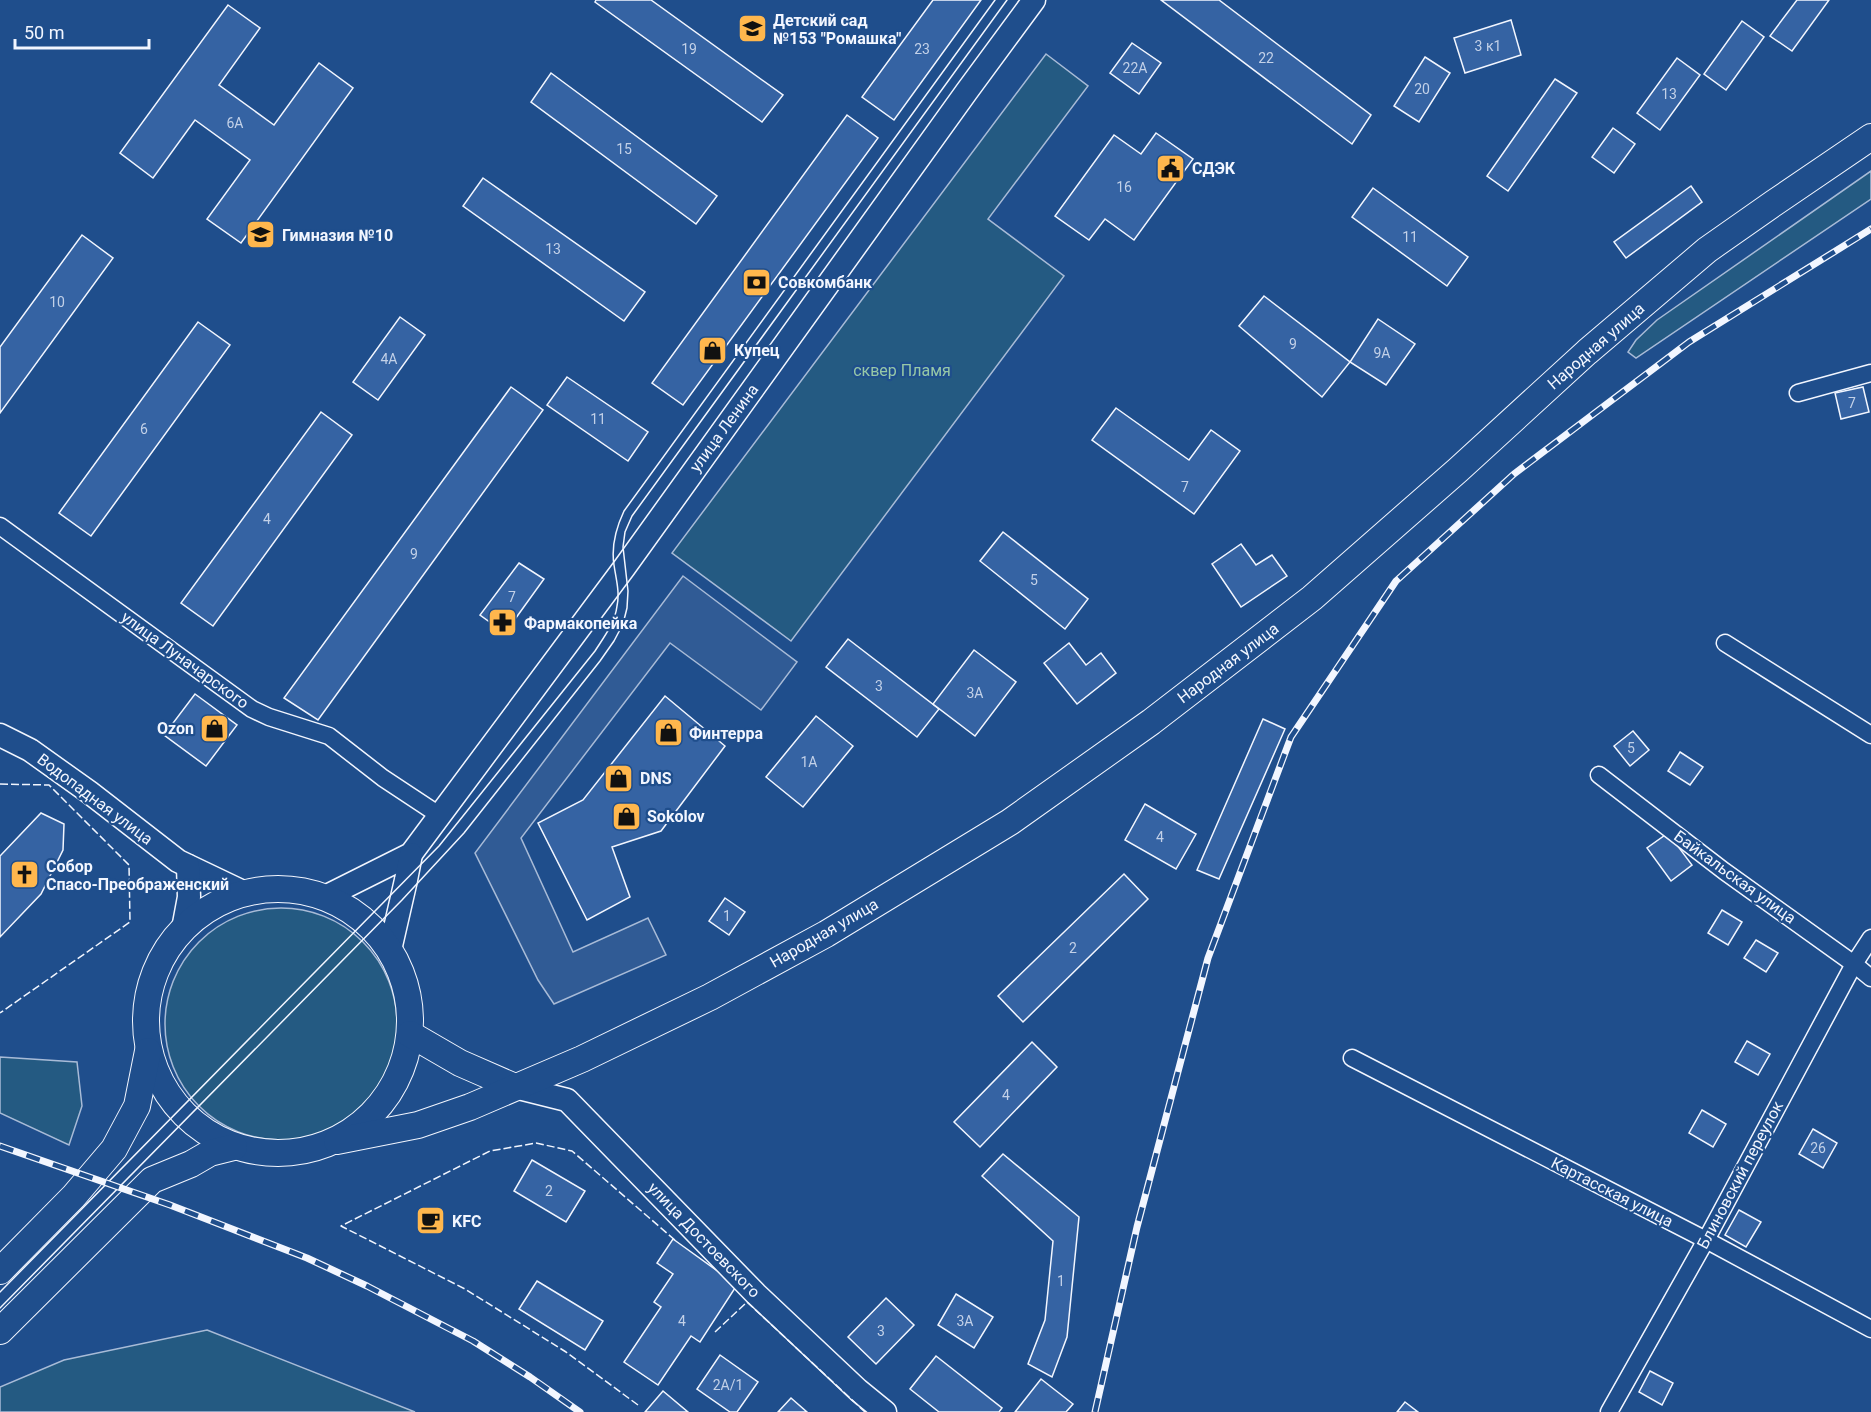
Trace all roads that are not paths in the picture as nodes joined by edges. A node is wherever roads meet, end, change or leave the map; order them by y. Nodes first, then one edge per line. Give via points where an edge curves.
1 (1034, 0) edge
2 (1871, 137) edge
3 (1871, 373) edge
4 (1798, 393) dead end
5 (0, 526) edge
6 (1725, 643) dead end
7 (0, 735) edge
8 (1871, 735) edge
9 (1599, 774) dead end
10 (439, 815) junction
11 (411, 854) junction
12 (188, 866) junction
13 (245, 893) junction
14 (325, 897) junction
15 (183, 929) junction
16 (1871, 938) edge
17 (390, 950) junction
18 (1854, 964) junction
19 (1871, 978) edge
20 (410, 1034) junction
21 (148, 1051) junction
22 (1352, 1058) dead end
23 (515, 1087) junction
24 (337, 1141) junction
25 (234, 1147) junction
26 (1706, 1240) junction
27 (0, 1271) edge
28 (1871, 1329) edge
29 (0, 1330) edge
30 (885, 1412) edge
31 (1609, 1412) edge

1 - 10 main road, улица Ленина via 624,568
2 - 23 main road, Народная улица via 1707,250 1312,598 1151,722 1010,822 826,934 710,997
3 - 4 street
5 - 10 street, улица Луначарского via 252,709 329,736
6 - 8 street
7 - 12 main road, Водопадная улица via 30,750
9 - 18 street, Байкальская улица via 1724,871
10 - 11 main road, улица Ленина
11 - 14 main road
11 - 17 main road
12 - 13 main road, Водопадная улица
12 - 15 main road via 189,897
13 - 14 main road via 272,889
13 - 15 main road via 212,907
14 - 17 main road via 355,910
15 - 21 main road via 163,955 150,985 145,1018
16 - 18 street, Блиновский переулок
17 - 20 main road via 407,990
18 - 19 street, Байкальская улица
18 - 26 street, Блиновский переулок
20 - 23 main road via 460,1063
20 - 24 main road via 399,1077 373,1114
21 - 25 main road via 163,1090 178,1111
21 - 27 main road via 137,1106 114,1149
22 - 26 street, Картасская улица
23 - 24 main road, Народная улица via 418,1125
23 - 30 main road, улица Достоевского via 567,1100 756,1294
24 - 25 main road via 304,1152 280,1154
25 - 29 main road via 210,1153 152,1180
26 - 28 street, Картасская улица
26 - 31 street, Блиновский переулок

